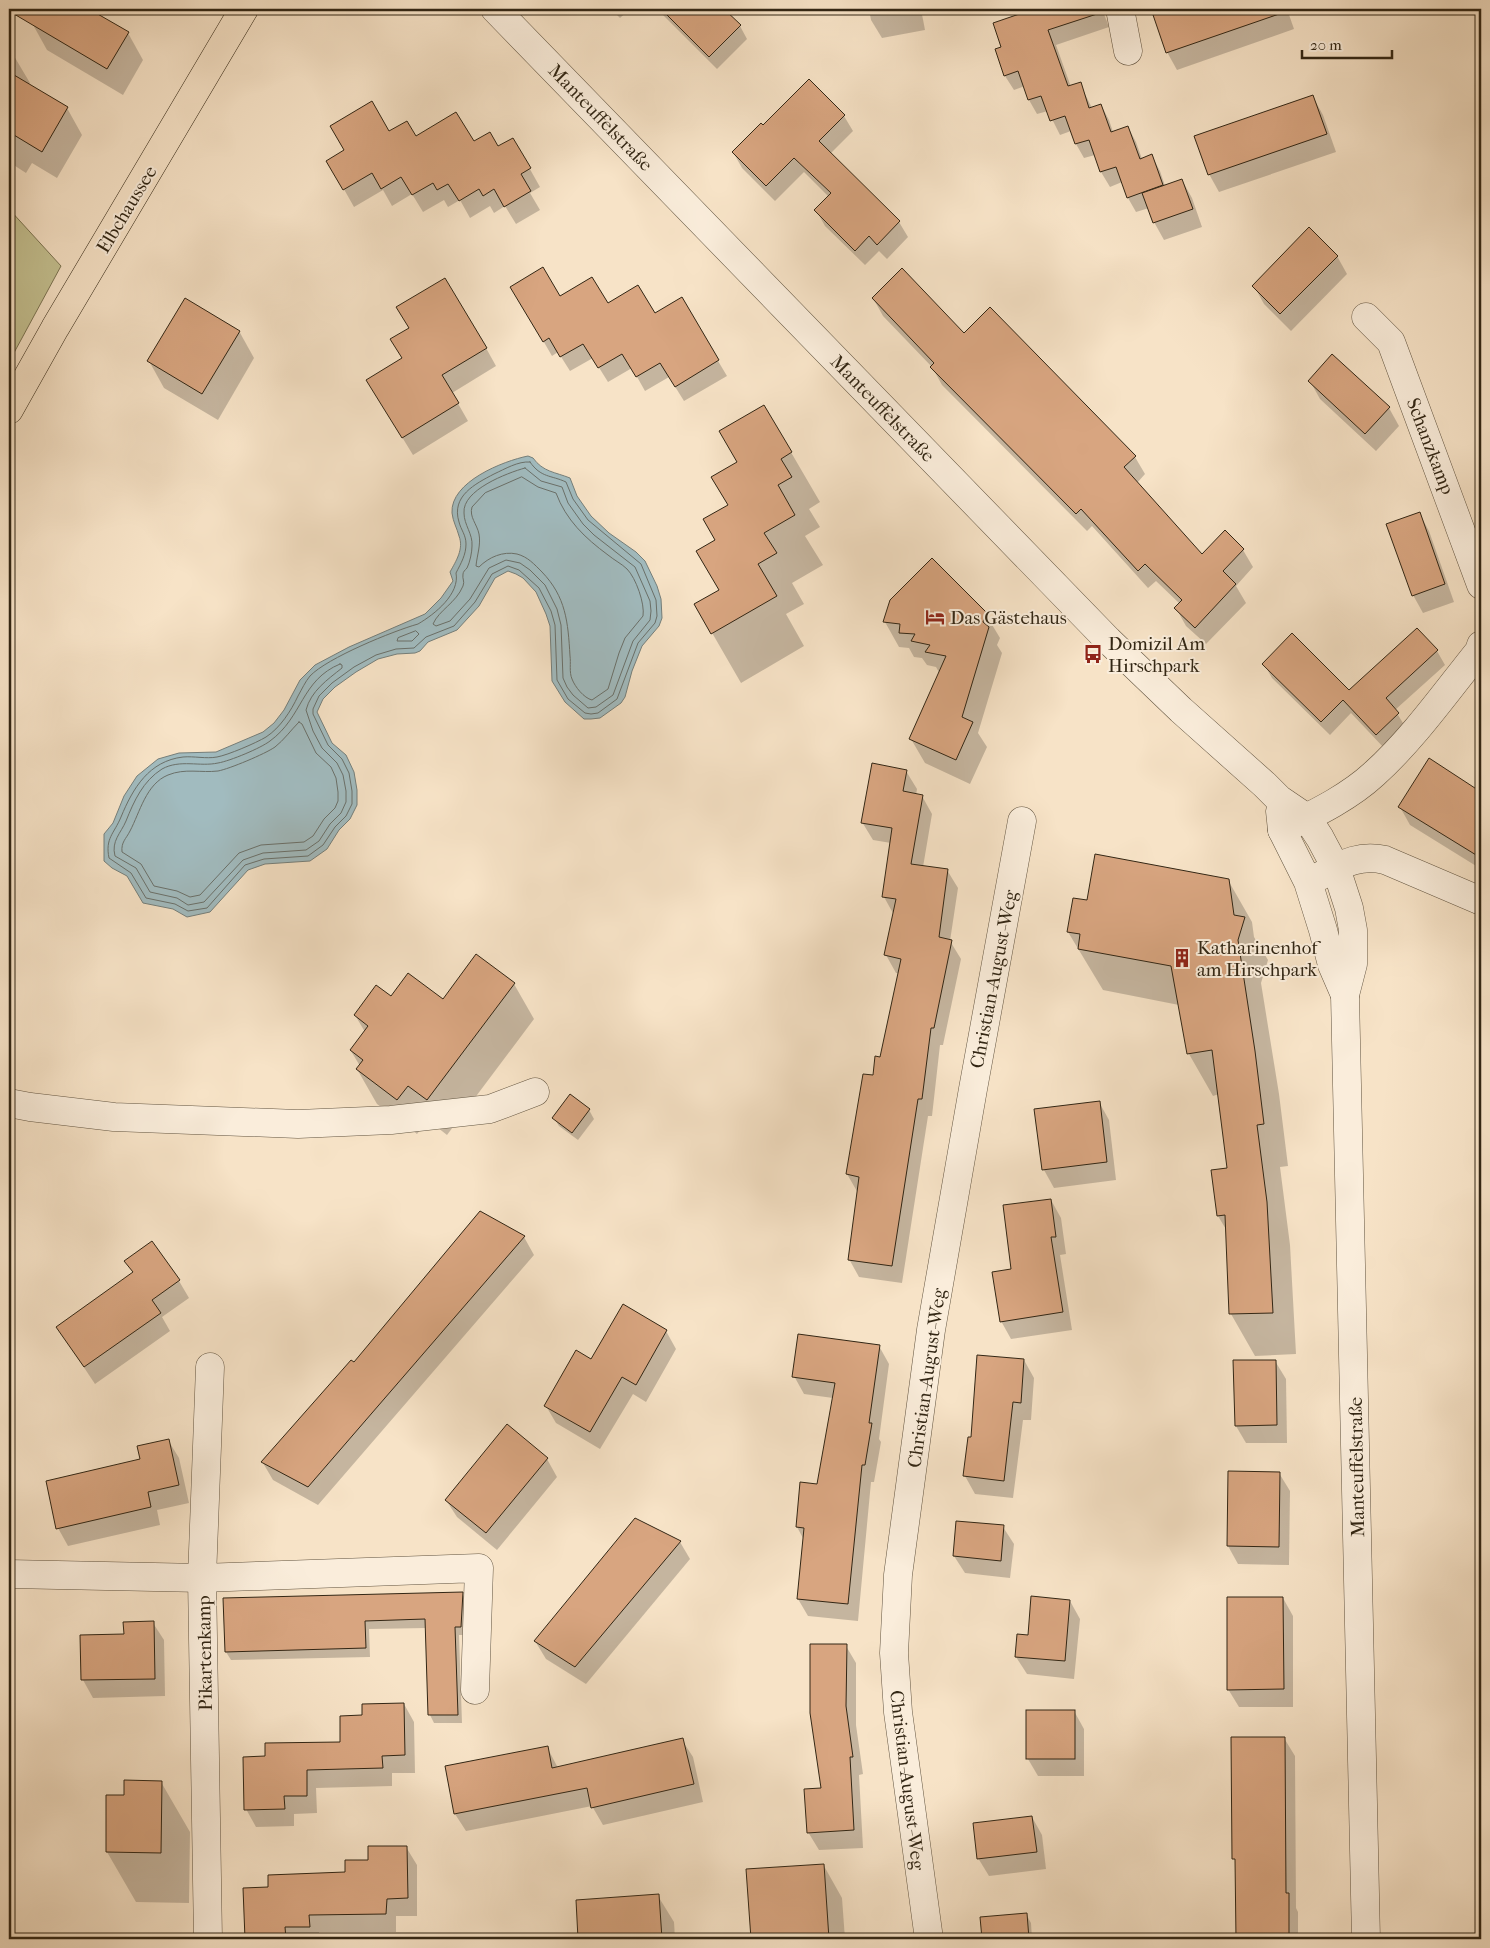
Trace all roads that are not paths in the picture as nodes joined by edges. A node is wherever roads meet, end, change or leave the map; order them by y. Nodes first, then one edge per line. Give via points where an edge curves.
1 (244, 9) edge
2 (495, 9) edge
3 (1120, 9) edge
4 (1128, 51) dead end
5 (1366, 316) dead end
6 (9, 410) edge
7 (1481, 585) edge
8 (1481, 645) edge
9 (1278, 799) junction
10 (1306, 818) junction
11 (1022, 821) dead end
12 (1282, 830) junction
13 (1336, 868) junction
14 (1308, 882) junction
15 (1481, 900) edge
16 (1345, 995) junction
17 (535, 1092) dead end
18 (9, 1103) edge
19 (210, 1367) dead end
20 (9, 1574) edge
21 (202, 1578) junction
22 (476, 1690) dead end
23 (208, 1939) edge
24 (929, 1939) edge
25 (1366, 1939) edge

1 - 6 main road, Elbchaussee via 54,328
2 - 9 street, Manteuffelstraße via 1108,640
3 - 4 street
5 - 7 street, Schanzkamp via 1391,342
8 - 10 street via 1398,751 1374,775 1351,793
9 - 10 street, Manteuffelstraße
9 - 12 street, Manteuffelstraße
10 - 12 street
10 - 13 street, Manteuffelstraße
11 - 24 street, Christian-August-Weg via 931,1330 898,1575 894,1652 898,1712
12 - 14 street, Manteuffelstraße
13 - 14 street
13 - 15 street via 1364,857 1385,860
13 - 16 street, Manteuffelstraße via 1349,908 1352,930 1353,964
14 - 16 street, Manteuffelstraße via 1332,965
16 - 25 street, Manteuffelstraße
17 - 18 street via 490,1108 391,1120 298,1124 114,1117
19 - 21 street, Pikartenkamp
20 - 21 street
21 - 22 street via 479,1568
21 - 23 street, Pikartenkamp

